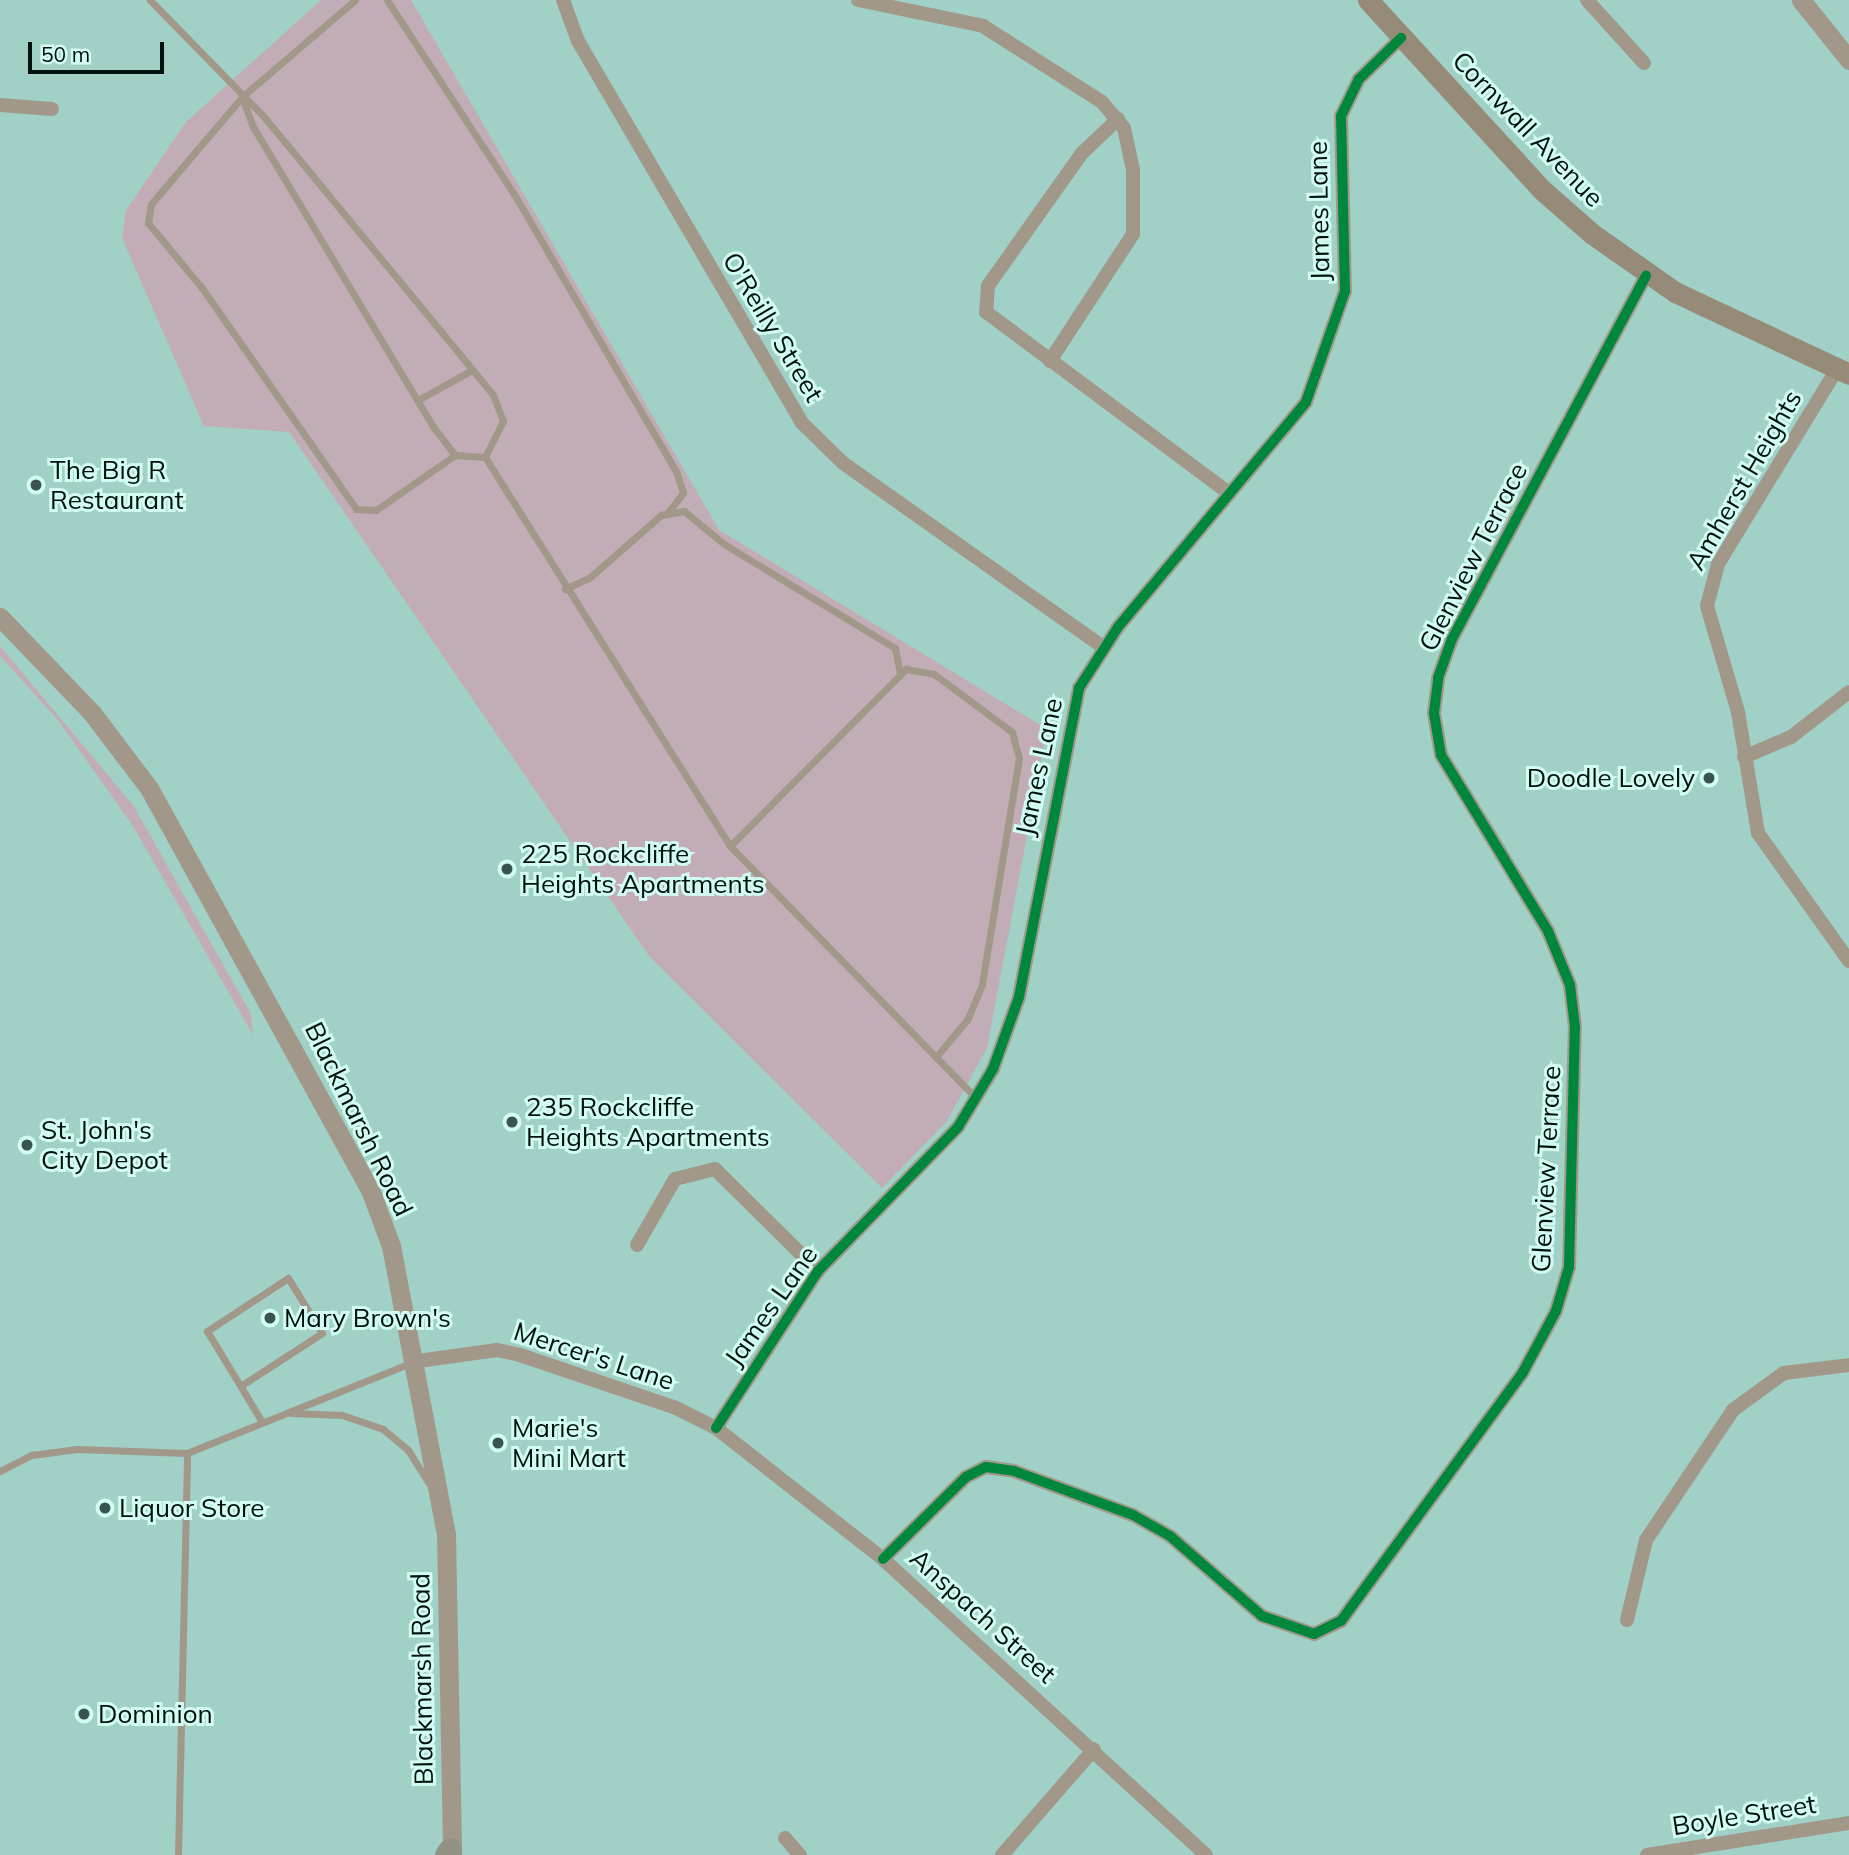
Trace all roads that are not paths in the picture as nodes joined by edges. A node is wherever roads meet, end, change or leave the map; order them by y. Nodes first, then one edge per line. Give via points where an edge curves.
1 (150, 0) edge
2 (355, 0) edge
3 (387, 0) edge
4 (564, 0) edge
5 (858, 0) edge
6 (1368, 0) edge
7 (1587, 0) edge
8 (1801, 0) edge
9 (1401, 38) junction
10 (1849, 60) edge
11 (1644, 63) dead end
12 (242, 97) junction
13 (0, 106) edge
14 (52, 109) dead end
15 (1118, 118) junction
16 (1647, 276) junction
17 (1050, 361) junction
18 (472, 370) junction
19 (1843, 371) edge
20 (418, 400) junction
21 (455, 455) junction
22 (485, 457) junction
23 (1230, 494) junction
24 (669, 511) junction
25 (565, 589) junction
26 (0, 617) edge
27 (1103, 647) junction
28 (900, 674) junction
29 (1849, 692) edge
30 (1745, 757) junction
31 (730, 846) junction
32 (1849, 961) edge
33 (936, 1058) junction
34 (977, 1099) junction
35 (637, 1245) dead end
36 (818, 1270) junction
37 (411, 1362) junction
38 (1849, 1365) edge
39 (242, 1385) junction
40 (287, 1412) junction
41 (261, 1420) junction
42 (716, 1428) junction
43 (187, 1453) junction
44 (0, 1471) edge
45 (440, 1500) junction
46 (883, 1559) junction
47 (1627, 1620) dead end
48 (1094, 1749) junction
49 (1849, 1823) edge
50 (785, 1838) dead end
51 (449, 1853) edge
52 (178, 1855) edge
53 (800, 1855) edge
54 (1002, 1855) edge
55 (1206, 1855) edge
56 (1647, 1855) edge

1 - 12 lane
2 - 12 lane
3 - 24 lane via 514,194 676,471 683,493
4 - 27 street, O'Reilly Street via 578,41 802,424 843,463
5 - 15 street via 983,26
6 - 9 main road, Cornwall Avenue
7 - 11 street
8 - 10 street
9 - 16 main road, Cornwall Avenue via 1541,189
9 - 23 street, James Lane via 1359,79 1341,116 1347,262 1328,349 1306,402
12 - 18 lane
12 - 20 lane via 253,127
12 - 21 lane via 151,204 148,223 202,288 356,509 376,510
13 - 14 street
15 - 17 street via 1132,160 1133,234
15 - 17 street via 1082,153 985,291 989,317
16 - 19 main road, Cornwall Avenue
16 - 46 street, Glenview Terrace via 1452,639 1438,678 1434,713 1441,755 1548,931 1571,996 1569,1267 1556,1311 1524,1372 1341,1621 1314,1634 1262,1616 1170,1536 1133,1515 1014,1471 986,1467 966,1477
17 - 23 street
18 - 20 lane
18 - 22 lane via 494,395 503,421
19 - 30 street, Amherst Heights via 1709,588 1710,625 1738,712
20 - 21 lane
21 - 22 lane
22 - 25 lane
23 - 27 street, James Lane
24 - 25 lane via 589,578
24 - 28 lane via 690,514 724,544 895,648
25 - 31 lane
26 - 37 street, Blackmarsh Road via 61,678 149,788 269,997 372,1192 391,1246
27 - 34 street, James Lane via 1073,704 1019,997
28 - 31 lane
28 - 33 lane via 916,668 934,674 1003,723 1018,744 982,985 967,1020
29 - 30 street via 1791,737
30 - 32 street, Amherst Heights via 1763,844
31 - 33 lane
33 - 34 lane
34 - 36 street, James Lane via 894,1196
35 - 36 street via 675,1179 715,1169
36 - 42 street, James Lane
37 - 40 lane
37 - 42 street, Mercer's Lane via 497,1350 520,1354 674,1407
37 - 45 street, Blackmarsh Road
38 - 47 street via 1784,1373 1733,1410 1646,1540
39 - 39 lane via 206,1331 288,1278 323,1333
39 - 41 lane
40 - 41 lane
40 - 45 lane via 342,1415 383,1429 408,1450
41 - 43 lane
42 - 46 street, Anspach Street
43 - 44 lane via 77,1449 32,1455
43 - 52 lane
45 - 51 street, Blackmarsh Road via 446,1534
46 - 48 street, Anspach Street
48 - 54 street
48 - 55 street, Anspach Street
49 - 56 street, Boyle Street
50 - 53 street

